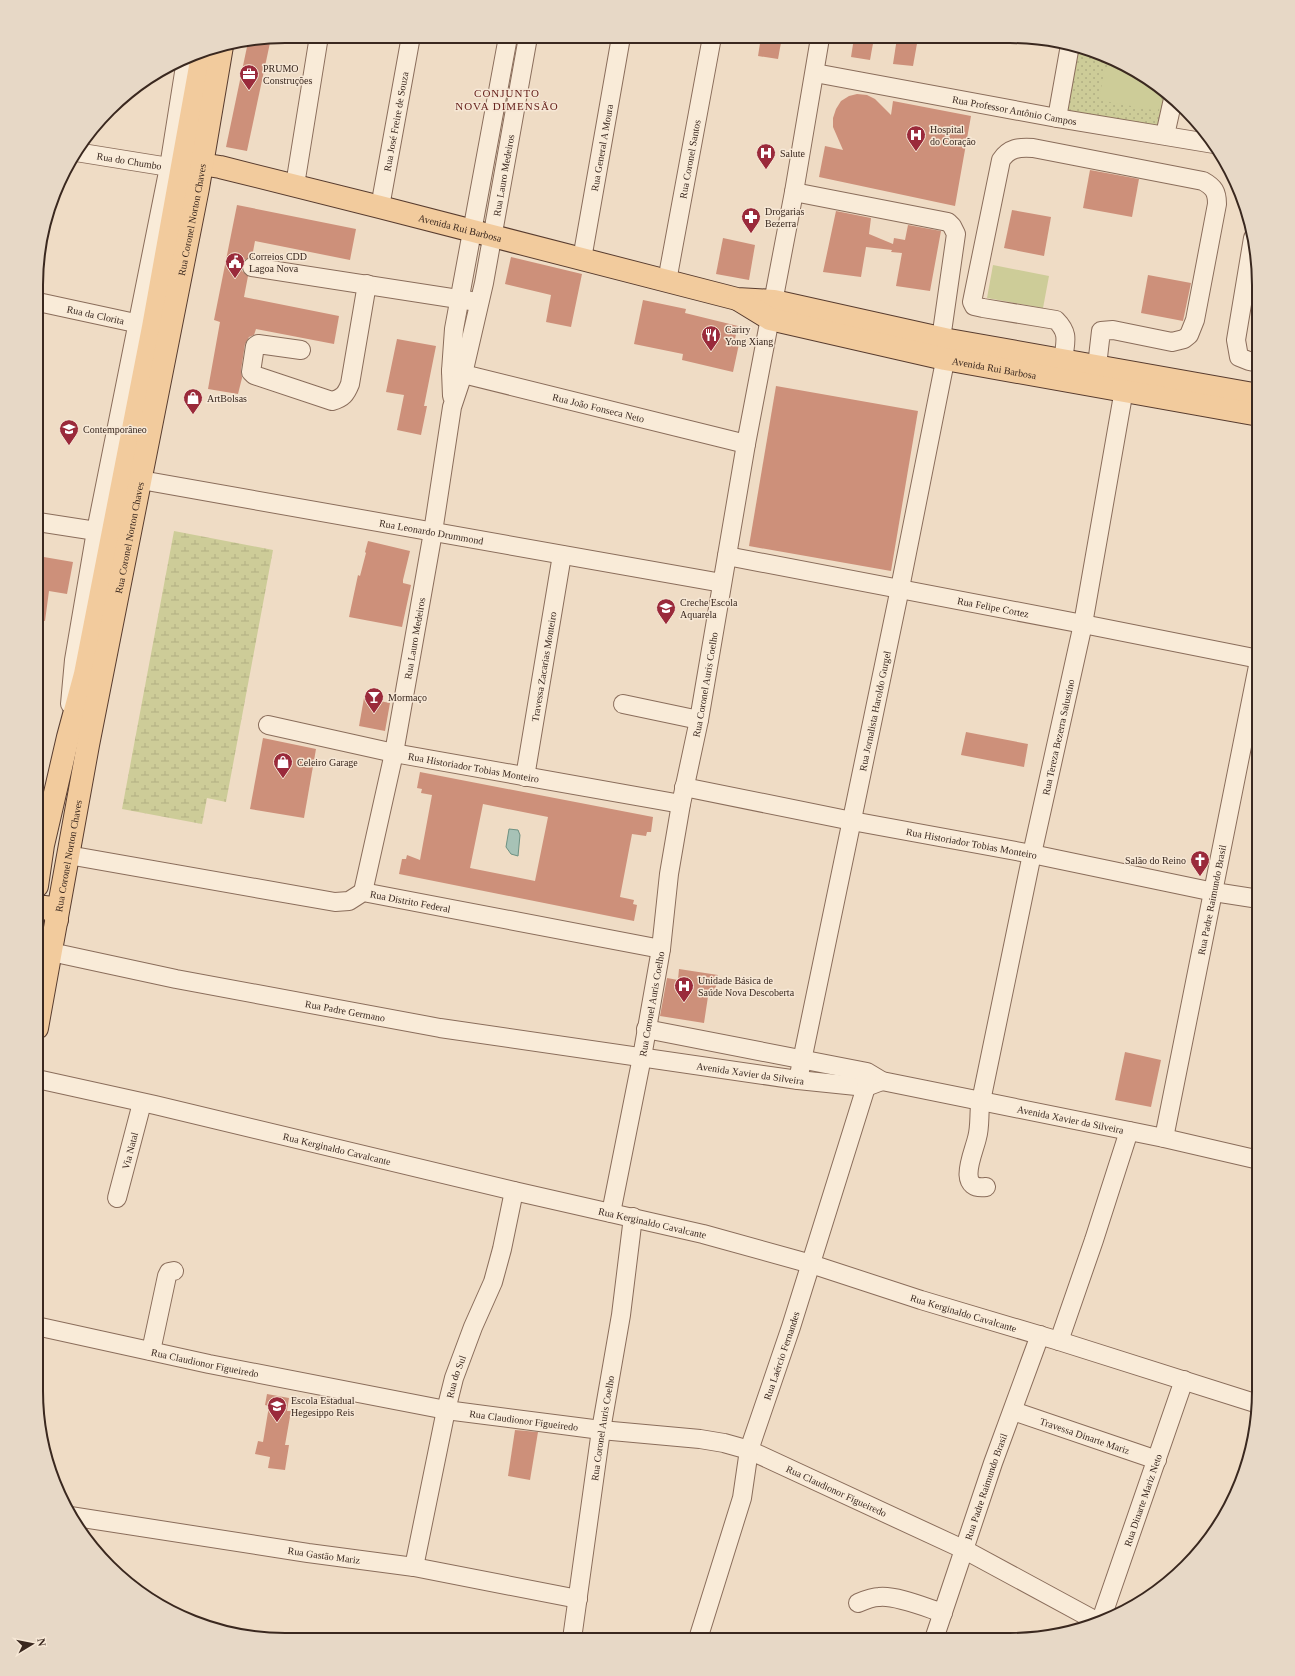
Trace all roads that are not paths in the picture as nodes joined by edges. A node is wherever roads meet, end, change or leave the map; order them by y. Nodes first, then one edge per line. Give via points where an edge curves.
1 (318, 43) edge
2 (410, 43) edge
3 (507, 43) edge
4 (527, 43) edge
5 (620, 43) edge
6 (711, 43) edge
7 (819, 43) edge
8 (1069, 50) edge
9 (220, 52) edge
10 (202, 58) edge
11 (186, 64) edge
12 (815, 73) junction
13 (1172, 105) edge
14 (1056, 118) junction
15 (1166, 135) junction
16 (1205, 142) edge
17 (82, 153) edge
18 (184, 166) junction
19 (294, 186) junction
20 (794, 192) junction
21 (380, 207) junction
22 (482, 233) junction
23 (1250, 255) edge
24 (582, 259) junction
25 (252, 266) dead end
26 (667, 281) junction
27 (367, 284) junction
28 (458, 298) junction
29 (43, 303) edge
30 (479, 303) junction
31 (772, 310) junction
32 (145, 325) junction
33 (945, 346) junction
34 (302, 350) dead end
35 (1063, 360) junction
36 (1252, 362) edge
37 (1097, 366) junction
38 (457, 372) junction
39 (1126, 381) junction
40 (1252, 394) edge
41 (1252, 413) edge
42 (746, 444) junction
43 (141, 480) junction
44 (43, 523) edge
45 (96, 531) junction
46 (434, 532) junction
47 (562, 555) junction
48 (727, 556) junction
49 (722, 583) junction
50 (900, 588) junction
51 (1083, 624) junction
52 (1252, 659) edge
53 (1252, 696) edge
54 (623, 704) dead end
55 (699, 720) junction
56 (268, 725) dead end
57 (68, 737) junction
58 (394, 753) junction
59 (524, 777) junction
60 (684, 787) junction
61 (681, 804) junction
62 (852, 821) junction
63 (43, 833) edge
64 (68, 854) junction
65 (1032, 854) junction
66 (363, 892) junction
67 (1214, 892) junction
68 (1252, 898) edge
69 (47, 915) edge
70 (661, 949) junction
71 (51, 952) junction
72 (43, 995) edge
73 (646, 1029) junction
74 (642, 1057) junction
75 (803, 1059) junction
76 (43, 1080) edge
77 (798, 1080) junction
78 (872, 1080) junction
79 (142, 1103) junction
80 (980, 1103) junction
81 (1129, 1131) junction
82 (1164, 1138) junction
83 (1252, 1158) edge
84 (986, 1188) dead end
85 (514, 1191) junction
86 (117, 1198) dead end
87 (611, 1213) junction
88 (633, 1217) junction
89 (811, 1264) junction
90 (174, 1271) dead end
91 (43, 1328) edge
92 (1040, 1335) junction
93 (1059, 1341) junction
94 (151, 1351) junction
95 (1184, 1380) junction
96 (1251, 1402) edge
97 (446, 1410) junction
98 (1013, 1411) junction
99 (601, 1430) junction
100 (749, 1450) junction
101 (1158, 1460) junction
102 (78, 1517) edge
103 (965, 1550) junction
104 (414, 1568) junction
105 (578, 1598) junction
106 (858, 1604) dead end
107 (943, 1613) junction
108 (1103, 1615) edge
109 (1092, 1619) edge
110 (573, 1633) edge
111 (700, 1633) edge
112 (936, 1633) edge

1 - 19 street
2 - 21 street, Rua José Freire de Souza
3 - 22 street, Rua Lauro Medeiros
4 - 22 street, Rua Lauro Medeiros
5 - 24 street, Rua General A Moura
6 - 26 street, Rua Coronel Santos
7 - 12 street, Rua Coronel Auris Coelho
8 - 14 street
9 - 18 main road, Rua Coronel Norton Chaves
10 - 18 main road, Rua Coronel Norton Chaves
11 - 18 street, Rua Coronel Norton Chaves
12 - 14 street, Rua Professor Antônio Campos
12 - 20 street, Rua Coronel Auris Coelho
13 - 15 street
14 - 15 street, Rua Professor Antônio Campos
15 - 16 street, Rua Professor Antônio Campos
17 - 18 street, Rua do Chumbo
18 - 19 main road, Avenida Rui Barbosa via 220,167
18 - 32 main road, Rua Coronel Norton Chaves
18 - 43 main road, Rua Coronel Norton Chaves
19 - 21 main road, Avenida Rui Barbosa
20 - 31 street, Rua Coronel Auris Coelho
20 - 33 street, Rua Jornalista Haroldo Gurgel via 948,222 952,226 956,234
21 - 22 main road, Avenida Rui Barbosa
22 - 24 main road, Avenida Rui Barbosa
22 - 28 street, Rua Lauro Medeiros
22 - 30 street, Rua Lauro Medeiros
23 - 36 street via 1236,340 1239,357
24 - 26 main road, Avenida Rui Barbosa
25 - 27 street
26 - 31 main road, Avenida Rui Barbosa
27 - 28 street
27 - 34 street via 350,384 341,399 332,401 251,372 255,346 258,344
28 - 30 street
28 - 38 street, Rua Lauro Medeiros via 454,329
29 - 32 street, Rua da Clorita
30 - 38 street, Rua Lauro Medeiros
31 - 33 main road, Avenida Rui Barbosa
31 - 42 street, Rua Coronel Auris Coelho
32 - 45 street, Rua Coronel Norton Chaves
32 - 57 main road, Rua Coronel Norton Chaves via 85,674
33 - 35 main road, Avenida Rui Barbosa
33 - 39 main road, Avenida Rui Barbosa
33 - 50 street, Rua Jornalista Haroldo Gurgel
35 - 37 main road, Avenida Rui Barbosa
35 - 37 street via 1066,335 1064,328 1056,320 983,308 974,306 972,302 1001,160 1006,153 1016,148 1033,148 1203,181 1210,184 1215,191 1217,204 1195,320 1188,335 1184,339 1172,342 1113,330 1101,332
37 - 39 main road, Avenida Rui Barbosa
38 - 42 street, Rua João Fonseca Neto
38 - 46 street, Rua Lauro Medeiros
39 - 40 main road, Avenida Rui Barbosa
39 - 41 main road, Avenida Rui Barbosa
39 - 51 street, Rua Tereza Bezerra Salustino
42 - 48 street, Rua Coronel Auris Coelho
43 - 46 street, Rua Leonardo Drummond
43 - 64 main road, Rua Coronel Norton Chaves
44 - 45 street
45 - 57 street, Rua Coronel Norton Chaves via 74,660
46 - 47 street, Rua Leonardo Drummond
46 - 58 street, Rua Lauro Medeiros
47 - 49 street, Rua Leonardo Drummond
47 - 59 street, Travessa Zacarias Monteiro
48 - 49 street, Rua Coronel Auris Coelho
48 - 50 street, Rua Felipe Cortez
49 - 55 street, Rua Coronel Auris Coelho
50 - 51 street, Rua Felipe Cortez
50 - 62 street, Rua Jornalista Haroldo Gurgel
51 - 52 street, Rua Felipe Cortez
51 - 65 street, Rua Tereza Bezerra Salustino
53 - 67 street, Rua Padre Raimundo Brasil
54 - 55 street
55 - 60 street, Rua Coronel Auris Coelho
56 - 58 street, Rua Historiador Tobias Monteiro
57 - 63 main road, Rua Coronel Norton Chaves
58 - 59 street, Rua Historiador Tobias Monteiro
58 - 66 street, Rua Lauro Medeiros
59 - 61 street, Rua Historiador Tobias Monteiro
60 - 61 street, Rua Coronel Auris Coelho
60 - 62 street, Rua Historiador Tobias Monteiro
61 - 70 street, Rua Coronel Auris Coelho via 669,874
62 - 65 street, Rua Historiador Tobias Monteiro
62 - 75 street, Rua Jornalista Haroldo Gurgel
64 - 66 street, Rua Distrito Federal via 335,902 349,901
64 - 69 main road, Rua Coronel Norton Chaves
65 - 67 street, Rua Historiador Tobias Monteiro
65 - 80 street, Rua Tereza Bezerra Salustino
66 - 70 street, Rua Distrito Federal
67 - 68 street, Rua Historiador Tobias Monteiro
67 - 82 street, Rua Padre Raimundo Brasil
69 - 71 main road, Rua Coronel Norton Chaves
70 - 73 street, Rua Coronel Auris Coelho
71 - 72 main road, Rua Coronel Norton Chaves
71 - 74 street, Rua Padre Germano via 176,979 440,1028
73 - 74 street, Rua Coronel Auris Coelho
73 - 75 street, Avenida Xavier da Silveira
74 - 77 street, Avenida Xavier da Silveira
74 - 87 street, Rua Coronel Auris Coelho
75 - 77 street, Rua Jornalista Haroldo Gurgel
75 - 78 street, Avenida Xavier da Silveira
76 - 79 street, Rua Kerginaldo Cavalcante
77 - 78 street, Avenida Xavier da Silveira
78 - 80 street, Avenida Xavier da Silveira
78 - 89 street, Rua Laércio Fernandes
79 - 85 street, Rua Kerginaldo Cavalcante
79 - 86 street, Via Natal
80 - 81 street, Avenida Xavier da Silveira
80 - 84 street, Rua Tereza Bezerra Salustino via 977,1138 970,1158 969,1173 974,1185
81 - 82 street, Avenida Xavier da Silveira
81 - 93 street
82 - 83 street, Avenida Xavier da Silveira
85 - 87 street, Rua Kerginaldo Cavalcante
85 - 97 street, Rua do Sul via 492,1282 454,1378
87 - 88 street, Rua Kerginaldo Cavalcante
88 - 89 street, Rua Kerginaldo Cavalcante
88 - 99 street, Rua Coronel Auris Coelho via 621,1315
89 - 92 street, Rua Kerginaldo Cavalcante
89 - 100 street, Rua Laércio Fernandes
90 - 94 street via 169,1272 167,1276
91 - 94 street, Rua Claudionor Figueiredo
92 - 93 street, Rua Kerginaldo Cavalcante
92 - 98 street, Rua Padre Raimundo Brasil
93 - 95 street, Rua Kerginaldo Cavalcante
94 - 97 street, Rua Claudionor Figueiredo
95 - 96 street, Rua Kerginaldo Cavalcante
95 - 101 street, Rua Dinarte Mariz Neto
97 - 99 street, Rua Claudionor Figueiredo
97 - 104 street, Rua do Sul
98 - 101 street, Travessa Dinarte Mariz
98 - 103 street, Rua Padre Raimundo Brasil
99 - 100 street, Rua Claudionor Figueiredo via 700,1439
99 - 105 street, Rua Coronel Auris Coelho
100 - 103 street, Rua Claudionor Figueiredo
100 - 111 street, Rua Laércio Fernandes via 742,1498
101 - 108 street, Rua Dinarte Mariz Neto
102 - 104 street, Rua Gastão Mariz
103 - 107 street, Rua Padre Raimundo Brasil
103 - 109 street, Rua Claudionor Figueiredo
104 - 105 street, Rua Gastão Mariz
105 - 110 street, Rua Coronel Auris Coelho
106 - 107 street via 880,1596
107 - 112 street, Rua Padre Raimundo Brasil

